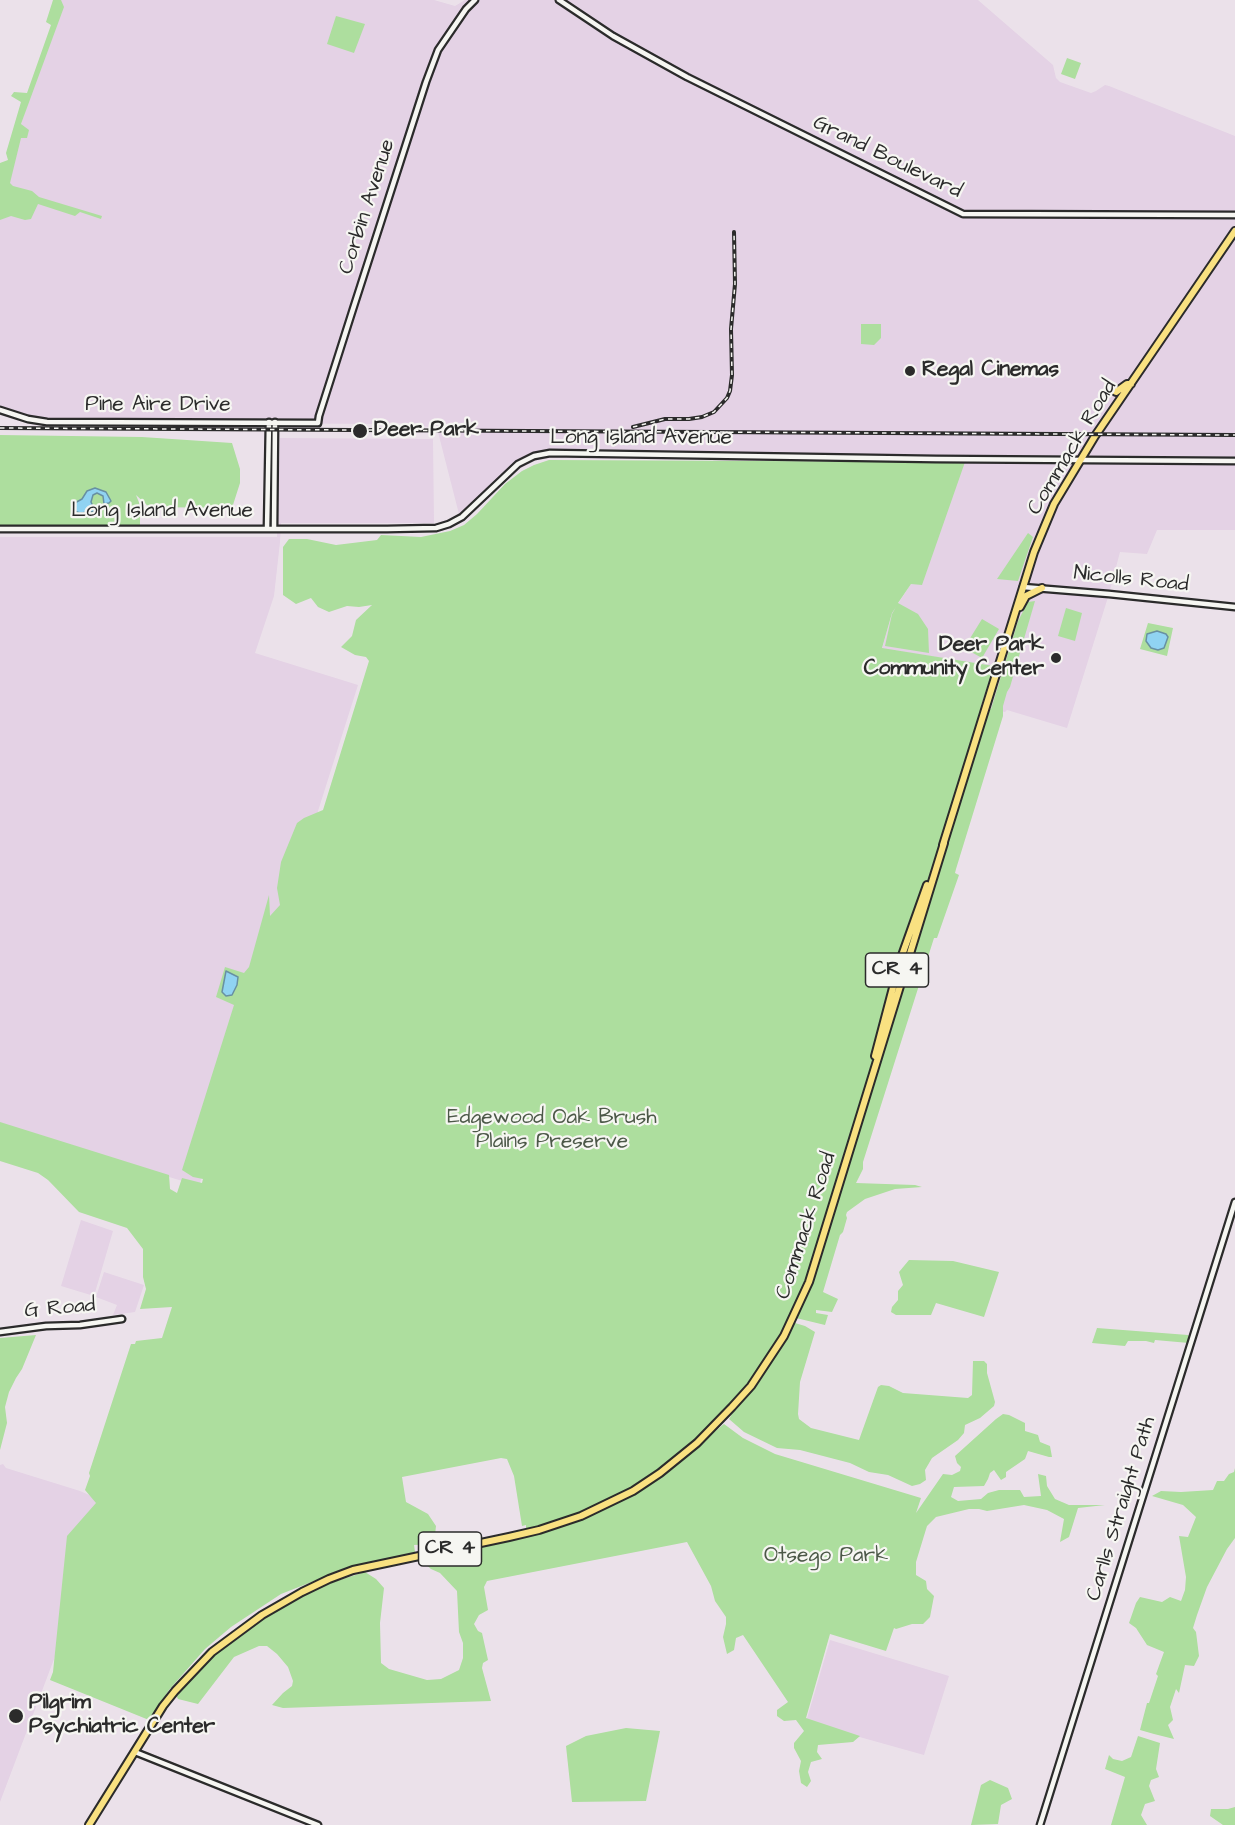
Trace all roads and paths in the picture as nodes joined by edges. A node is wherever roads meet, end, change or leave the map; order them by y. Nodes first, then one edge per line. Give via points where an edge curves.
1 (476, 0) edge
2 (559, 0) edge
3 (1235, 215) edge
4 (1235, 231) edge
5 (1131, 384) junction
6 (1111, 389) dead end
7 (0, 410) edge
8 (272, 422) junction
9 (318, 423) joint
10 (1081, 461) junction
11 (1235, 461) edge
12 (267, 528) junction
13 (274, 528) junction
14 (0, 529) edge
15 (1023, 587) junction
16 (1042, 588) junction
17 (1235, 607) edge
18 (1016, 612) junction
19 (1235, 1202) edge
20 (122, 1319) dead end
21 (0, 1332) edge
22 (135, 1752) junction
23 (89, 1825) edge
24 (318, 1825) edge
25 (1040, 1825) edge

1 - 9 street, Corbin Avenue via 438,50 426,82
2 - 3 street, Grand Boulevard via 620,41 687,77 963,214
4 - 5 main road, Commack Road / CR 4
5 - 6 main road via 1116,392
5 - 10 main road, Commack Road / CR 4
7 - 8 street, Pine Aire Drive via 45,422
8 - 9 street, Pine Aire Drive
8 - 12 street
8 - 13 street
10 - 11 street, Long Island Avenue
10 - 13 street, Long Island Avenue via 550,453 518,464 462,517 436,528
10 - 15 main road, Commack Road / CR 4 via 1045,524
12 - 13 street, Long Island Avenue
12 - 14 street, Long Island Avenue
15 - 16 street, Nicolls Road
15 - 18 main road, Commack Road / CR 4
16 - 17 street, Nicolls Road
16 - 18 main road via 1026,596
18 - 22 main road, Commack Road / CR 4 via 814,1266 784,1336 751,1386 685,1454 633,1491 581,1516 539,1530 352,1570 262,1615 212,1652 163,1706
19 - 25 street, Carlls Straight Path
20 - 21 street, G Road
22 - 23 main road, Commack Road / CR 4
22 - 24 street

